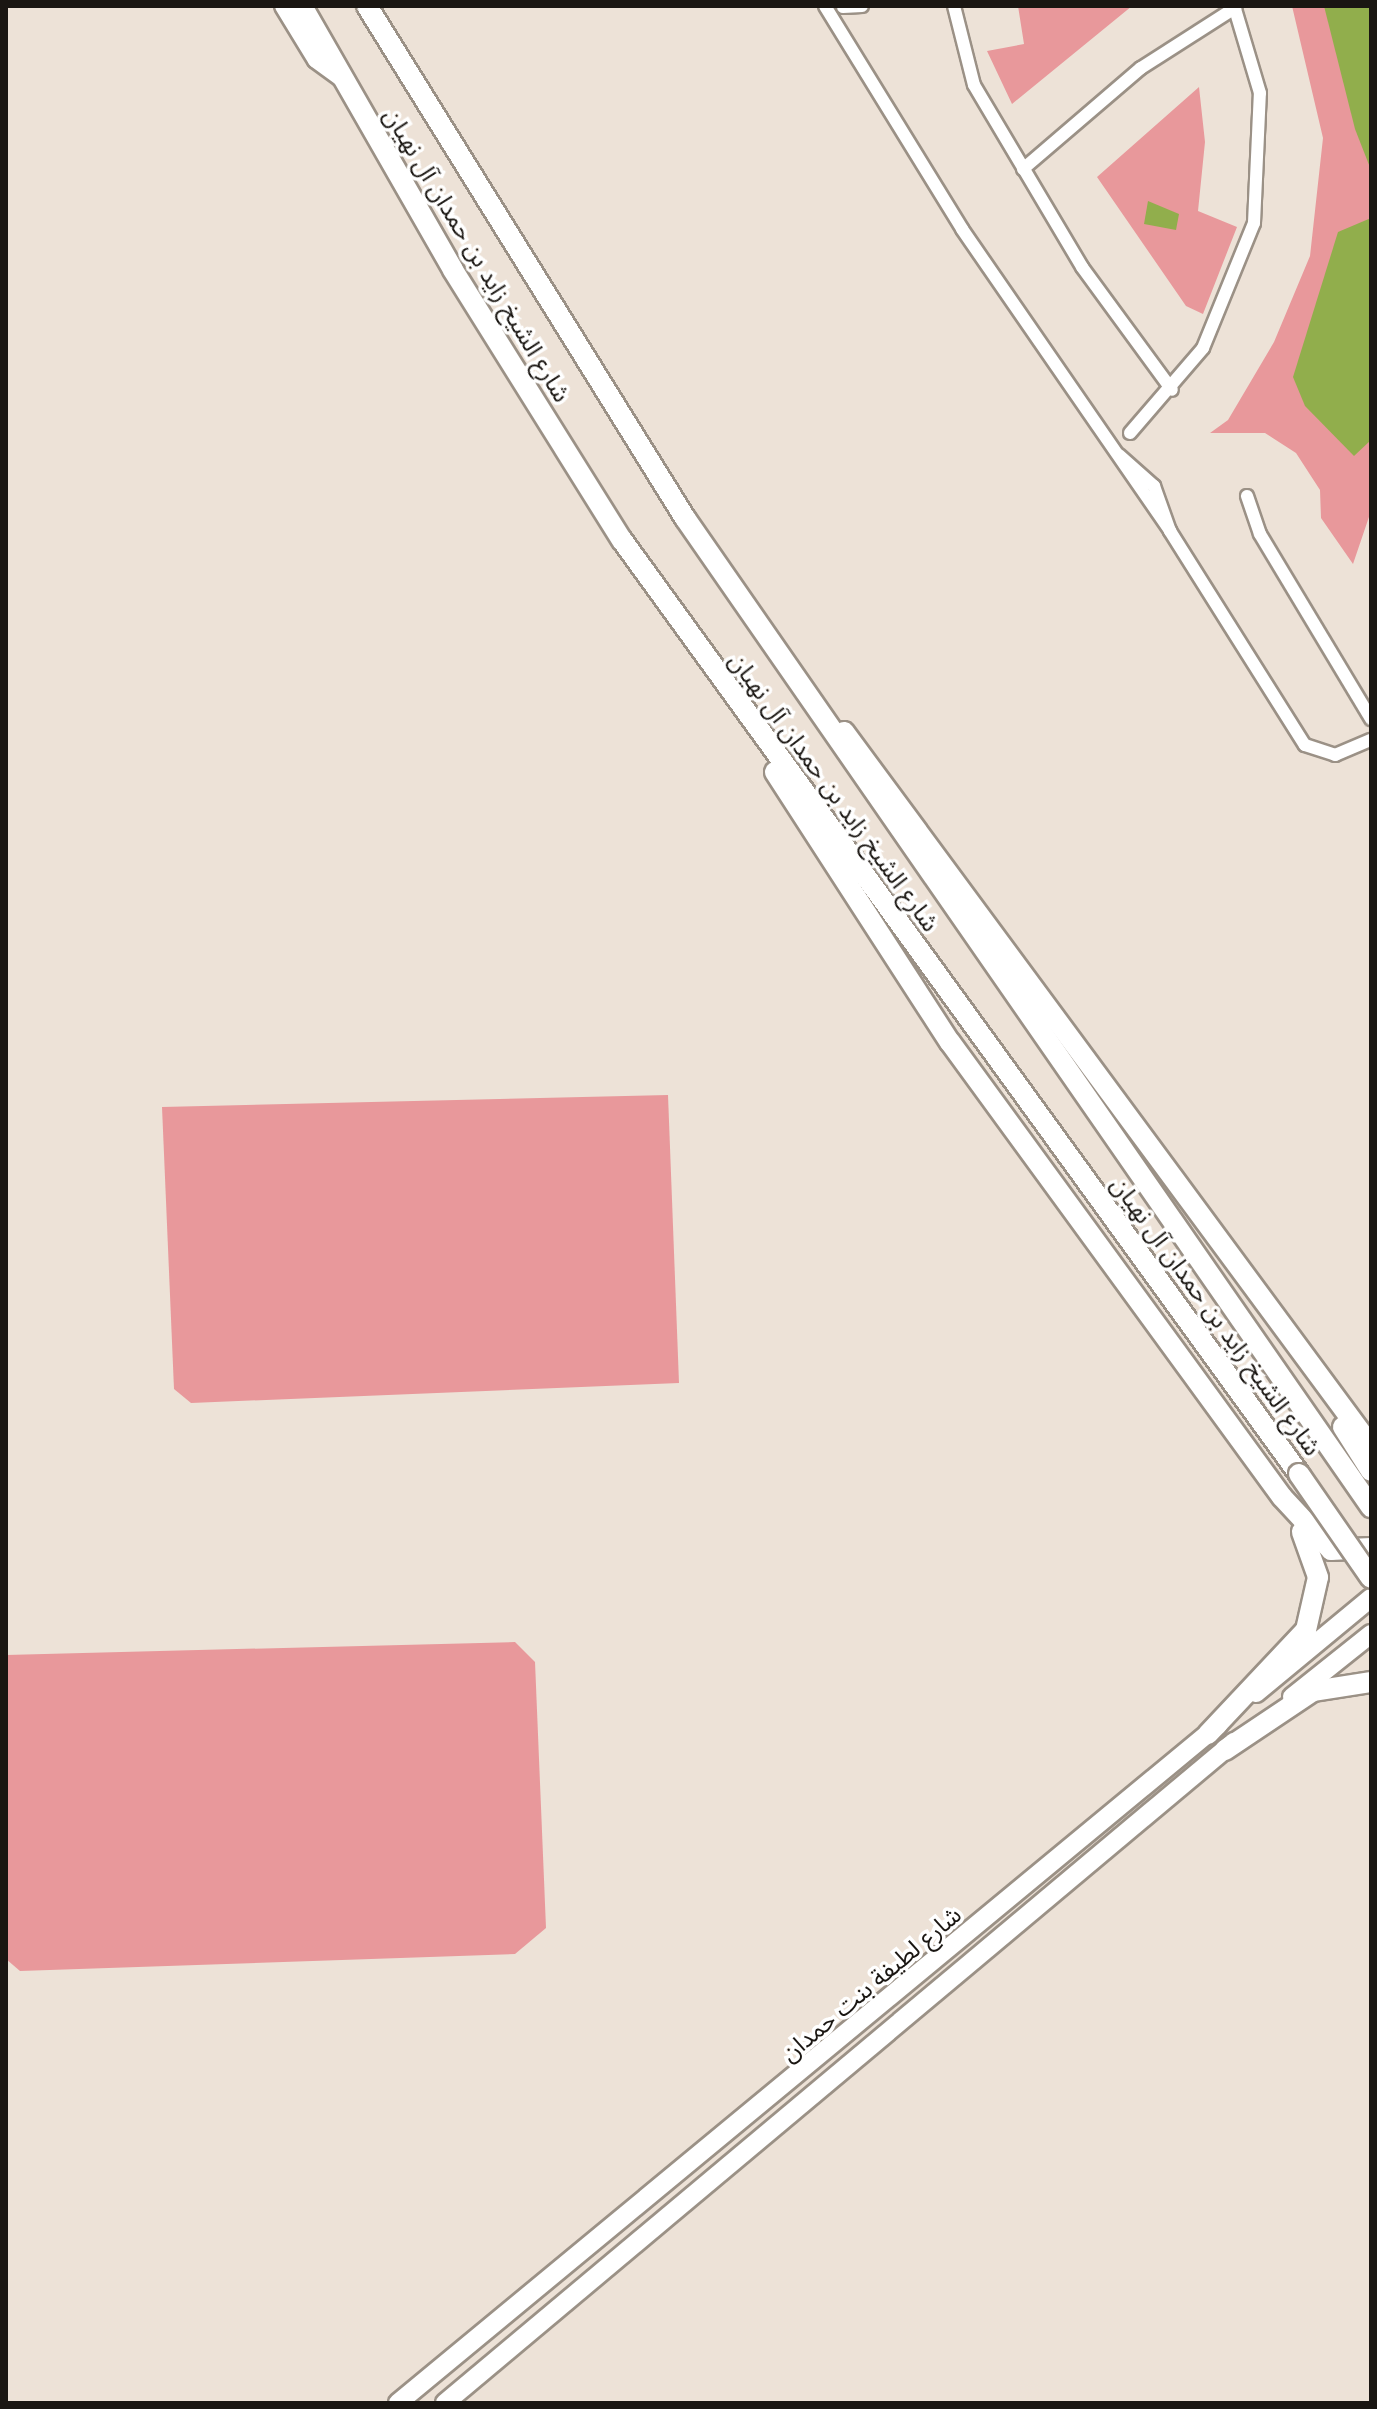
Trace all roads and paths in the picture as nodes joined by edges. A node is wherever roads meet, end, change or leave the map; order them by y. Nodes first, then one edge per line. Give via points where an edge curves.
1 (283, 6) edge
2 (302, 6) edge
3 (367, 6) edge
4 (844, 6) edge
5 (862, 6) edge
6 (954, 6) edge
7 (1234, 7) edge
8 (826, 8) edge
9 (344, 80) junction
10 (1023, 169) junction
11 (1172, 390) junction
12 (1130, 433) dead end
13 (1247, 496) dead end
14 (803, 691) junction
15 (746, 716) junction
16 (1371, 719) edge
17 (1371, 740) edge
18 (1336, 1403) junction
19 (1371, 1446) edge
20 (1371, 1471) edge
21 (1282, 1497) junction
22 (1371, 1507) edge
23 (1371, 1548) edge
24 (1371, 1578) edge
25 (1371, 1598) edge
26 (1371, 1634) edge
27 (1371, 1682) edge
28 (1208, 1734) junction
29 (1225, 1750) junction
30 (398, 2403) edge
31 (445, 2403) edge

1 - 9 street via 316,60
2 - 9 main road, شارع الشيخ زايد بن حمدان آل نهيان
3 - 14 main road, شارع الشيخ زايد بن حمدان آل نهيان via 577,354
4 - 5 street
4 - 8 street
6 - 10 street via 964,63
7 - 10 street via 1141,68
7 - 11 street via 1262,115 1254,223 1216,325
8 - 17 street via 962,229 1119,455 1154,486 1170,531 1305,745 1335,755
9 - 15 main road, شارع الشيخ زايد بن حمدان آل نهيان via 562,451
10 - 11 street via 1082,267
11 - 12 street
13 - 16 street via 1260,534
14 - 18 main road via 877,773
14 - 22 main road, شارع الشيخ زايد بن حمدان آل نهيان
15 - 21 main road via 802,821 950,1042
15 - 24 main road, شارع الشيخ زايد بن حمدان آل نهيان, bridge
18 - 19 main road
18 - 20 main road
21 - 23 main road via 1331,1550
21 - 28 main road via 1314,1559 1313,1613 1295,1644
25 - 28 main road, شارع لطيفة بنت حمدان
26 - 29 main road, شارع لطيفة بنت حمدان
27 - 29 main road via 1313,1691
28 - 30 main road, شارع لطيفة بنت حمدان
29 - 31 main road, شارع لطيفة بنت حمدان

